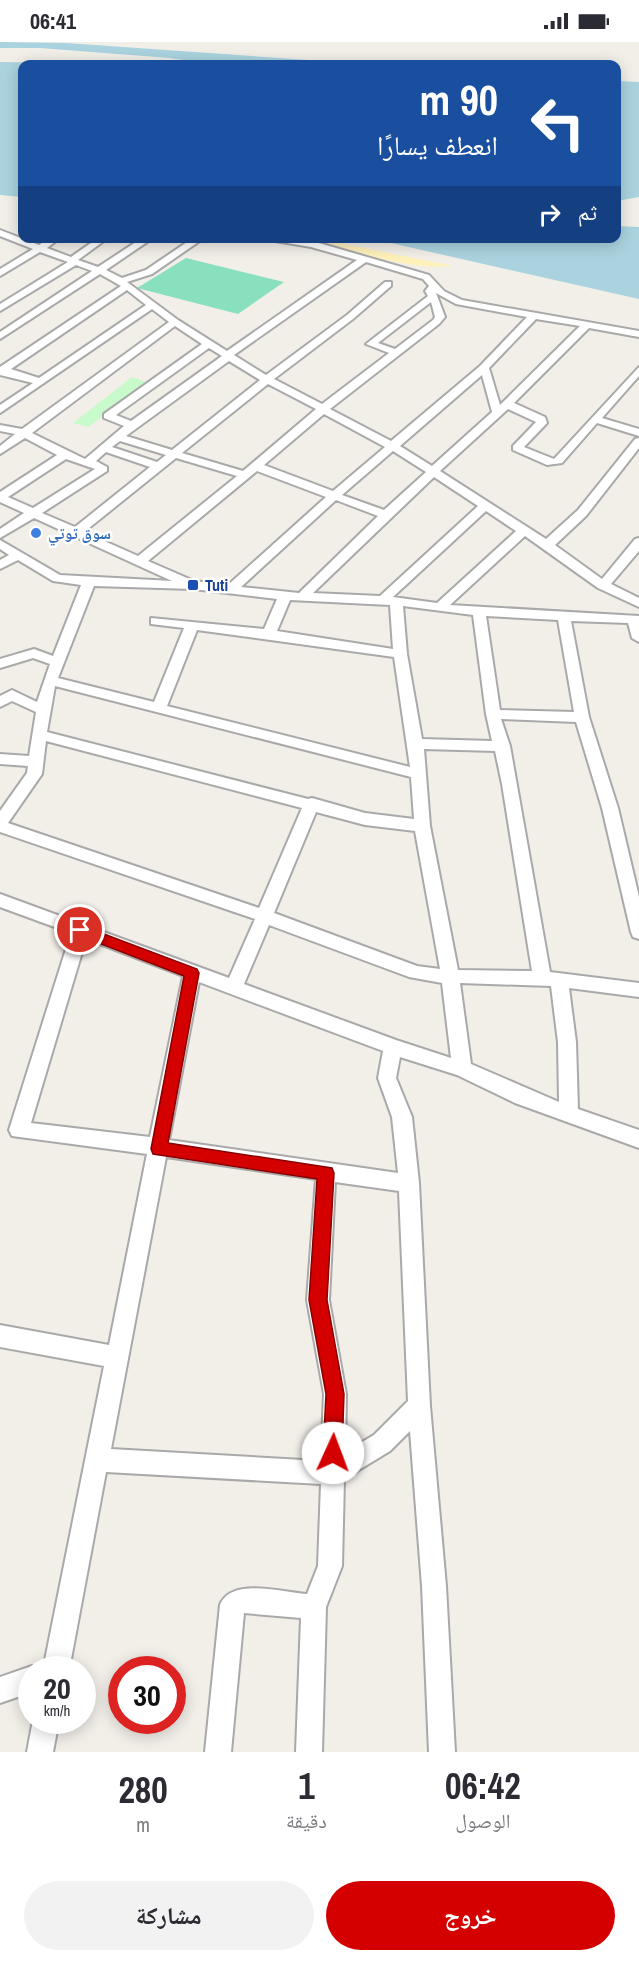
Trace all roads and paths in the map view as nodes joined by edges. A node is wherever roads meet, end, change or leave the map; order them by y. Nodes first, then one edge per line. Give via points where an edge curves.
1 (2, 236) edge
2 (18, 241) edge
3 (22, 243) edge
4 (49, 243) edge
5 (104, 243) edge
6 (142, 243) edge
7 (192, 243) edge
8 (304, 243) edge
9 (40, 249) junction
10 (116, 250) dead end
11 (127, 253) junction
12 (363, 260) junction
13 (74, 261) junction
14 (100, 271) junction
15 (0, 273) edge
16 (124, 283) junction
17 (388, 284) dead end
18 (433, 292) junction
19 (153, 304) junction
20 (0, 309) edge
21 (533, 316) junction
22 (175, 322) junction
23 (586, 326) junction
24 (639, 334) edge
25 (0, 336) edge
26 (210, 344) junction
27 (398, 353) junction
28 (228, 356) junction
29 (484, 368) junction
30 (639, 370) edge
31 (1, 371) edge
32 (267, 379) junction
33 (41, 382) junction
34 (324, 408) junction
35 (501, 408) junction
36 (0, 410) edge
37 (595, 419) junction
38 (132, 425) junction
39 (0, 429) edge
40 (24, 433) junction
41 (639, 433) edge
42 (119, 437) junction
43 (639, 441) edge
44 (394, 447) junction
45 (107, 448) junction
46 (0, 450) edge
47 (66, 454) junction
48 (174, 454) junction
49 (89, 461) junction
50 (159, 466) junction
51 (255, 466) junction
52 (433, 472) junction
53 (244, 475) junction
54 (336, 496) junction
55 (0, 498) edge
56 (485, 506) junction
57 (33, 513) junction
58 (386, 515) junction
59 (524, 530) junction
60 (75, 533) junction
61 (0, 534) edge
62 (639, 542) edge
63 (0, 544) edge
64 (548, 545) junction
65 (18, 555) junction
66 (140, 561) junction
67 (0, 565) edge
68 (89, 582) junction
69 (193, 585) junction
70 (603, 585) junction
71 (230, 590) junction
72 (285, 596) junction
73 (302, 597) junction
74 (390, 602) junction
75 (639, 603) edge
76 (439, 608) junction
77 (479, 612) junction
78 (564, 616) junction
79 (636, 620) edge
80 (156, 621) dead end
81 (192, 625) junction
82 (269, 634) junction
83 (639, 638) edge
84 (400, 654) junction
85 (60, 663) junction
86 (0, 664) edge
87 (51, 681) junction
88 (0, 702) edge
89 (159, 708) junction
90 (43, 710) junction
91 (493, 714) junction
92 (582, 717) junction
93 (40, 735) junction
94 (416, 744) junction
95 (503, 746) junction
96 (0, 759) edge
97 (36, 761) junction
98 (418, 774) junction
99 (312, 803) junction
100 (0, 824) edge
101 (422, 826) junction
102 (0, 900) edge
103 (264, 916) junction
104 (80, 930) junction
105 (639, 932) edge
106 (192, 973) junction
107 (450, 974) junction
108 (551, 980) junction
109 (234, 988) junction
110 (639, 990) edge
111 (393, 1047) junction
112 (462, 1069) junction
113 (569, 1113) junction
114 (639, 1139) edge
115 (159, 1149) junction
116 (326, 1173) junction
117 (409, 1183) junction
118 (0, 1336) edge
119 (117, 1357) junction
120 (420, 1406) junction
121 (98, 1460) junction
122 (332, 1473) junction
123 (314, 1607) junction
124 (59, 1656) edge
125 (18, 1684) edge
126 (0, 1690) edge
127 (43, 1734) edge
128 (40, 1752) edge
129 (218, 1752) edge
130 (309, 1752) edge
131 (442, 1752) edge

1 - 2 street
3 - 9 street
4 - 9 street
5 - 13 street via 94,245
6 - 11 street
7 - 16 street via 149,272
8 - 12 street
9 - 13 street
9 - 15 street
10 - 11 street
11 - 14 street
12 - 18 street via 426,277
12 - 28 street
13 - 14 street
13 - 20 street
14 - 16 street
14 - 25 street
16 - 19 street
16 - 31 street
17 - 32 street
18 - 21 street via 459,302
18 - 27 street via 440,317
18 - 27 street via 371,344
19 - 22 street
19 - 33 street
21 - 23 street
21 - 29 street
22 - 26 street
22 - 40 street
23 - 24 street
23 - 35 street
26 - 28 street
26 - 38 street via 108,416
27 - 34 street
28 - 32 street
28 - 38 street
29 - 35 street via 490,378 492,401
29 - 44 street
30 - 37 street
31 - 33 street
32 - 34 street
32 - 48 street
33 - 36 street
34 - 44 street
34 - 51 street
35 - 37 street via 541,419 542,423 518,448 551,463 558,461
35 - 52 street
37 - 41 street
38 - 42 street
39 - 40 street
40 - 46 street
40 - 47 street
42 - 45 street
42 - 48 street
43 - 64 street via 582,513
44 - 52 street
44 - 54 street
45 - 49 street
45 - 50 street
47 - 49 street via 82,463
47 - 55 street
48 - 50 street
48 - 53 street
49 - 57 street via 103,469
50 - 60 street
51 - 53 street
51 - 54 street
52 - 56 street
52 - 58 street
53 - 66 street
54 - 58 street
54 - 71 street
55 - 57 street
56 - 59 street
56 - 74 street
57 - 60 street
57 - 61 street
58 - 73 street
59 - 64 street
59 - 76 street
60 - 66 street
62 - 70 street
63 - 65 street
64 - 70 street
65 - 67 street
65 - 68 street via 57,578
66 - 69 street
68 - 69 street
68 - 85 street
69 - 71 street
70 - 75 street
71 - 72 street
72 - 73 street
72 - 82 street
73 - 74 street
74 - 76 street
74 - 84 street
76 - 77 street
77 - 78 street
77 - 91 street
78 - 79 street
78 - 92 street
79 - 83 street
80 - 81 street
81 - 82 street
81 - 89 street
82 - 84 street
84 - 94 street
85 - 86 street via 34,653
85 - 87 street
87 - 89 street
87 - 90 street
88 - 90 street via 12,695
89 - 98 street
90 - 93 street
91 - 92 street
91 - 95 street
92 - 105 street via 610,808
93 - 97 street
93 - 99 street
94 - 95 street
94 - 98 street
95 - 108 street
96 - 97 street
97 - 100 street via 32,778
98 - 101 street
99 - 101 street via 365,819
99 - 103 street
100 - 103 street
101 - 107 street
102 - 104 street
103 - 107 street via 415,972 431,976
103 - 109 street
104 - 106 street
104 - 115 street via 19,1130
106 - 109 street
106 - 115 street
107 - 108 street
107 - 112 street
108 - 110 street
108 - 113 street via 567,1042
109 - 111 street
111 - 112 street
111 - 117 street via 387,1078 402,1118
112 - 113 street via 522,1097
113 - 114 street
115 - 116 street
115 - 119 street
116 - 117 street
116 - 122 street via 318,1300 335,1394
117 - 120 street
118 - 119 street
119 - 121 street
120 - 122 street via 382,1443
120 - 131 street
121 - 122 street
121 - 124 street
122 - 123 street via 330,1566
123 - 129 street via 239,1600 232,1605
123 - 130 street
125 - 126 street
127 - 128 street

